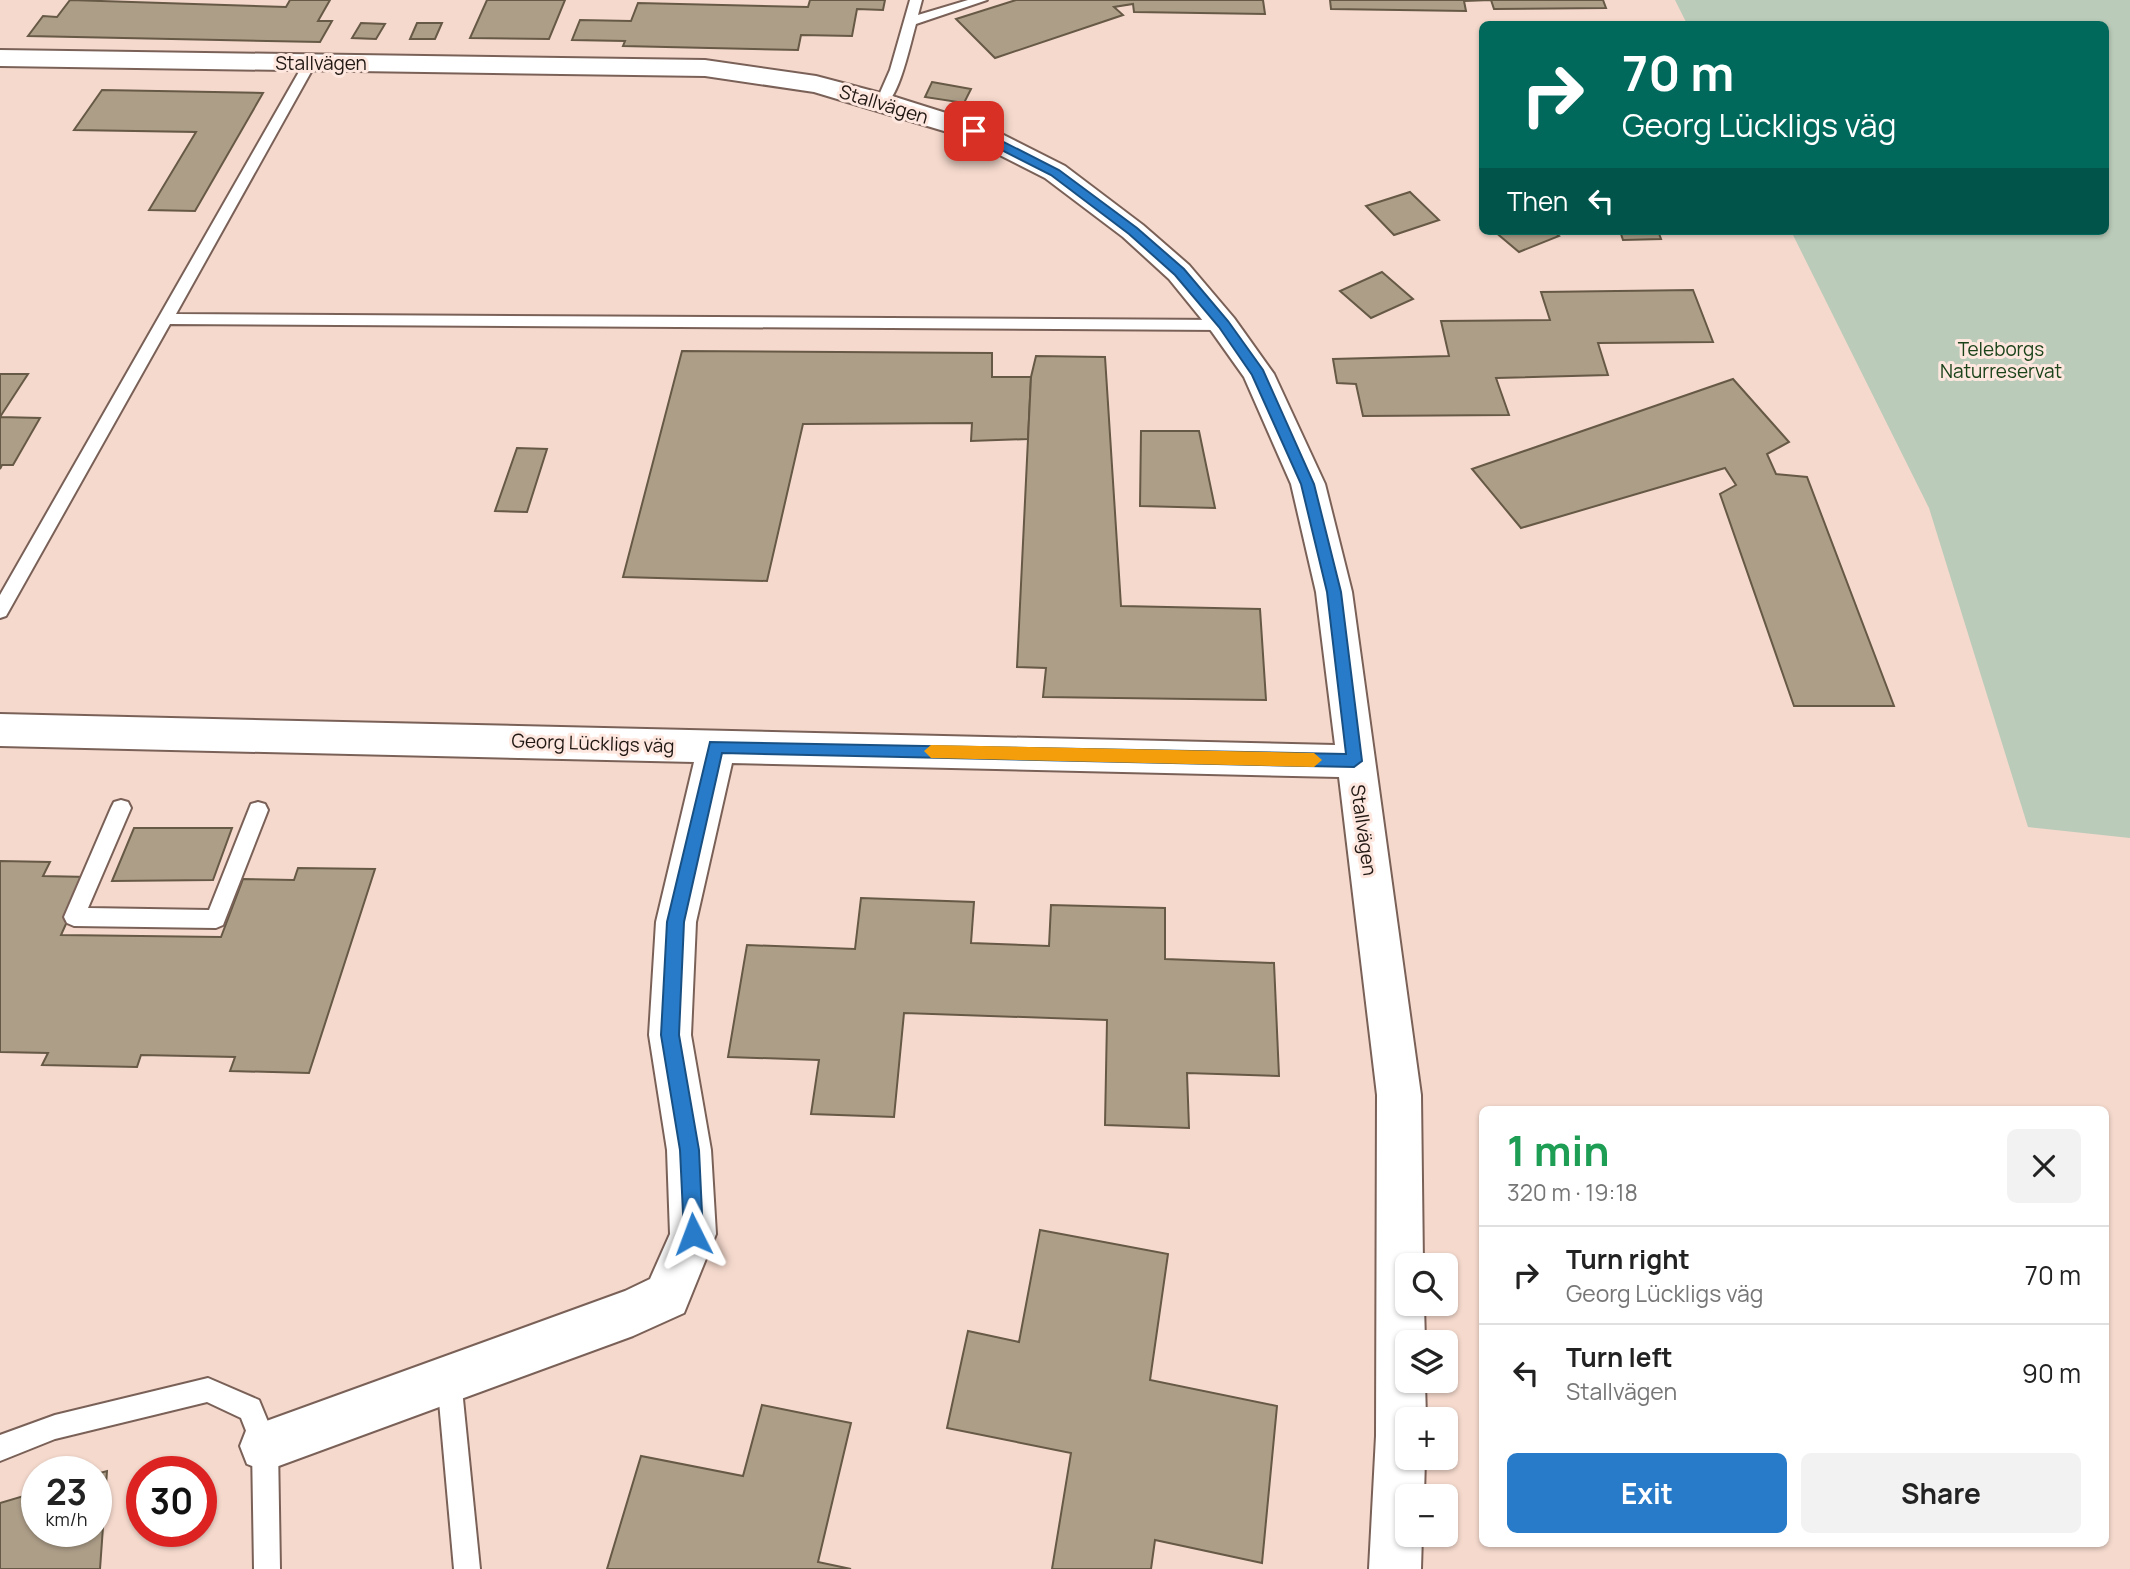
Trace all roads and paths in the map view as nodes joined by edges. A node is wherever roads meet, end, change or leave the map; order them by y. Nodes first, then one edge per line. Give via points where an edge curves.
1 (916, 0) edge
2 (981, 0) edge
3 (911, 21) junction
4 (0, 58) edge
5 (310, 64) junction
6 (883, 103) junction
7 (165, 318) junction
8 (1223, 324) junction
9 (0, 611) edge
10 (0, 730) edge
11 (716, 747) junction
12 (1354, 761) junction
13 (121, 808) dead end
14 (258, 810) dead end
15 (449, 1379) junction
16 (265, 1446) junction
17 (0, 1448) edge
18 (267, 1569) edge
19 (467, 1569) edge
20 (1395, 1569) edge

1 - 3 lane
2 - 3 lane
3 - 6 lane via 898,70
4 - 5 street, Stallvägen
5 - 6 street, Stallvägen via 705,68 816,84
5 - 7 lane
6 - 8 street, Stallvägen via 974,131 1055,172 1170,264
7 - 8 lane
7 - 9 lane
8 - 12 street, Stallvägen via 1258,374 1308,484 1334,592
10 - 11 street, Georg Lückligs väg
11 - 12 street, Georg Lückligs väg
11 - 15 street via 675,935 670,1035 689,1150 693,1234 667,1296
12 - 20 street, Stallvägen via 1399,1095 1401,1436
13 - 14 lane via 74,917 216,919
15 - 16 street
15 - 19 lane
16 - 17 lane via 250,1409 208,1390 55,1427
16 - 18 lane

